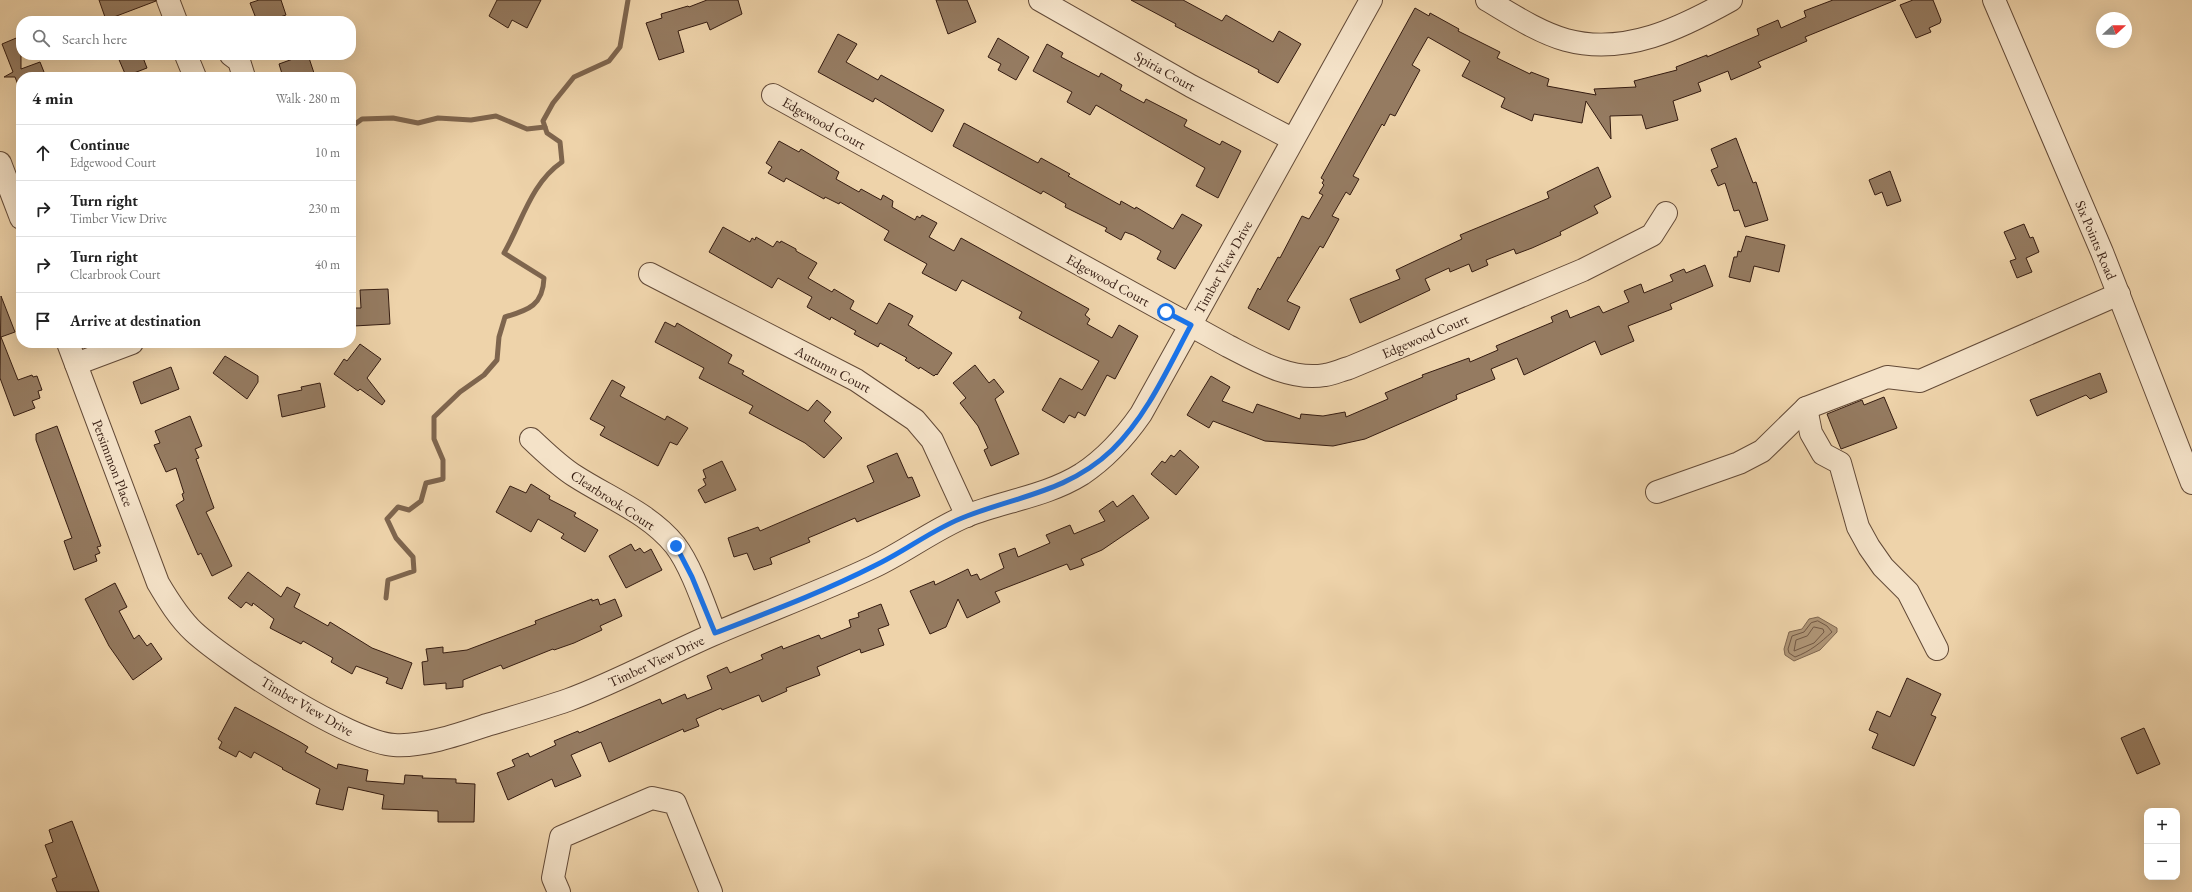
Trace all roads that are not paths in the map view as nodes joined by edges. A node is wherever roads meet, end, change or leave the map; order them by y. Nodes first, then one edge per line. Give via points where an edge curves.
1 (168, 0) edge
2 (1040, 0) edge
3 (1371, 0) edge
4 (1486, 0) edge
5 (1731, 0) edge
6 (1994, 0) edge
7 (174, 16) edge
8 (188, 60) edge
9 (238, 60) edge
10 (193, 72) edge
11 (242, 72) edge
12 (773, 95) dead end
13 (1292, 139) junction
14 (0, 163) edge
15 (16, 205) edge
16 (1666, 213) dead end
17 (650, 274) dead end
18 (2119, 294) junction
19 (1191, 325) junction
20 (70, 348) edge
21 (119, 348) edge
22 (76, 364) junction
23 (1806, 408) junction
24 (531, 439) dead end
25 (2192, 483) edge
26 (1657, 492) dead end
27 (967, 516) junction
28 (158, 583) joint
29 (715, 633) junction
30 (1938, 649) dead end
31 (559, 892) edge
32 (711, 892) edge

1 - 7 street
2 - 13 street, Spiria Court via 1191,86
3 - 13 street, Timber View Drive
4 - 5 street via 1528,24 1566,40 1596,44 1619,44 1656,36 1688,24
6 - 18 street, Six Points Road
8 - 10 street
9 - 11 street
12 - 19 street, Edgewood Court
13 - 19 street, Timber View Drive
14 - 15 street
16 - 19 street, Edgewood Court via 1652,235 1583,270 1380,356 1326,375 1307,376 1264,364
17 - 27 street, Autumn Court via 856,380 898,408 925,430 932,440
18 - 23 street via 1920,381 1887,377
18 - 25 street, Six Points Road
19 - 27 street, Timber View Drive via 1141,414 1112,450 1081,475 1058,486
20 - 22 street, Persimmon Place
21 - 22 street
22 - 28 street, Persimmon Place
23 - 26 street via 1762,451 1739,463
23 - 30 street via 1811,433 1823,454 1840,463 1858,527 1883,567 1908,592
24 - 29 street, Clearbrook Court via 575,476 636,510 663,532 676,546
27 - 29 street, Timber View Drive via 929,534 873,567
28 - 29 street, Timber View Drive via 170,604 192,631 212,647 317,713 360,736 394,745 460,734 568,700
31 - 32 street via 553,878 561,837 652,798 675,803

